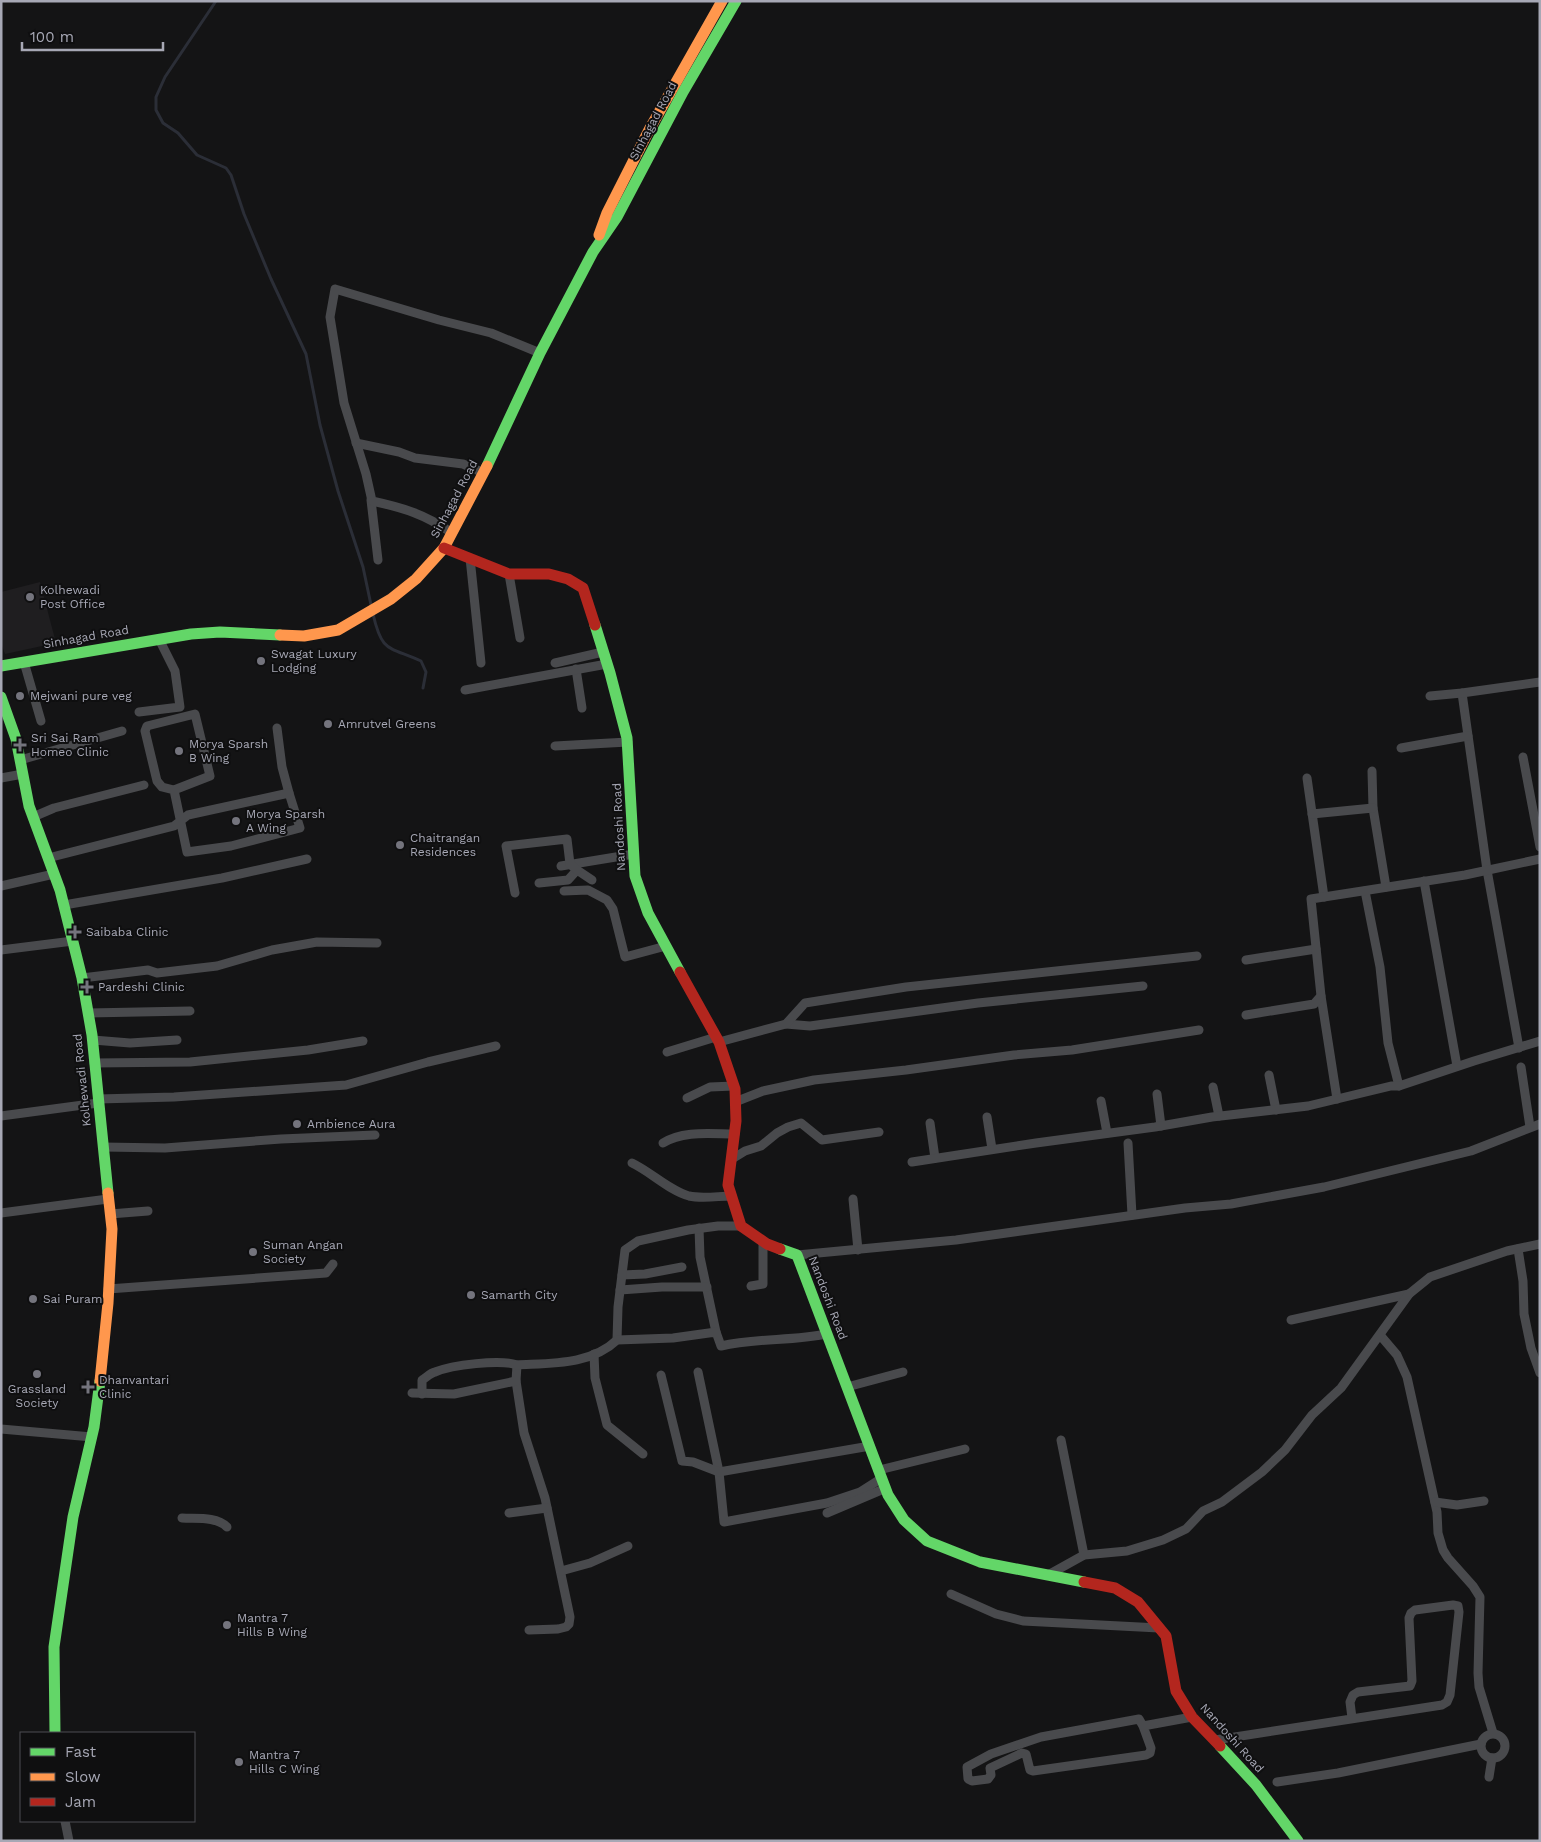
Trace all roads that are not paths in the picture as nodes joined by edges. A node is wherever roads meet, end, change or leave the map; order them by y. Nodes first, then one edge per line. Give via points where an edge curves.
1 (722, 1) edge
2 (736, 1) edge
3 (593, 252) junction
4 (540, 353) junction
5 (356, 443) junction
6 (484, 473) junction
7 (371, 500) junction
8 (452, 533) junction
9 (444, 548) junction
10 (470, 558) junction
11 (378, 560) dead end
12 (509, 574) junction
13 (520, 638) dead end
14 (159, 639) junction
15 (603, 652) junction
16 (24, 662) junction
17 (481, 663) dead end
18 (555, 664) dead end
19 (607, 664) junction
20 (1, 666) edge
21 (576, 669) junction
22 (1540, 682) edge
23 (465, 690) dead end
24 (1462, 694) junction
25 (1, 696) edge
26 (1430, 696) dead end
27 (582, 708) dead end
28 (139, 712) dead end
29 (40, 721) dead end
30 (5, 725) edge
31 (277, 728) dead end
32 (122, 732) dead end
33 (1468, 736) junction
34 (628, 742) junction
35 (555, 746) dead end
36 (1401, 748) dead end
37 (1523, 757) dead end
38 (20, 760) junction
39 (1372, 771) dead end
40 (23, 774) junction
41 (1, 778) edge
42 (1307, 778) dead end
43 (144, 785) dead end
44 (174, 790) junction
45 (289, 793) junction
46 (1373, 808) junction
47 (1312, 814) junction
48 (33, 817) junction
49 (179, 820) junction
50 (1540, 847) edge
51 (634, 854) junction
52 (48, 858) junction
53 (307, 859) dead end
54 (1540, 859) edge
55 (566, 870) junction
56 (1487, 870) junction
57 (54, 874) junction
58 (592, 880) dead end
59 (1424, 881) junction
60 (539, 883) dead end
61 (1, 886) edge
62 (1386, 888) junction
63 (564, 891) dead end
64 (1365, 891) junction
65 (515, 893) dead end
66 (1324, 897) junction
67 (64, 905) junction
68 (73, 941) junction
69 (377, 943) dead end
70 (666, 946) junction
71 (1316, 949) junction
72 (1, 950) edge
73 (1196, 956) dead end
74 (1246, 960) dead end
75 (82, 978) junction
76 (1143, 986) dead end
77 (1321, 996) junction
78 (190, 1011) dead end
79 (88, 1013) junction
80 (1246, 1014) dead end
81 (786, 1024) junction
82 (1199, 1030) dead end
83 (717, 1039) junction
84 (93, 1040) junction
85 (177, 1040) dead end
86 (363, 1041) dead end
87 (1540, 1041) edge
88 (496, 1046) dead end
89 (1519, 1048) junction
90 (667, 1052) dead end
91 (94, 1063) junction
92 (1457, 1066) junction
93 (1521, 1067) dead end
94 (1270, 1075) dead end
95 (734, 1086) junction
96 (1399, 1086) junction
97 (1213, 1087) dead end
98 (1157, 1094) dead end
99 (687, 1098) dead end
100 (1337, 1099) junction
101 (98, 1101) junction
102 (1101, 1101) dead end
103 (735, 1102) junction
104 (1276, 1110) junction
105 (1, 1116) edge
106 (1219, 1116) junction
107 (987, 1117) dead end
108 (930, 1123) dead end
109 (1540, 1124) edge
110 (1161, 1126) junction
111 (1530, 1127) junction
112 (879, 1132) dead end
113 (735, 1134) junction
114 (1107, 1134) junction
115 (375, 1135) dead end
116 (663, 1143) dead end
117 (1128, 1144) dead end
118 (103, 1147) junction
119 (992, 1149) junction
120 (936, 1158) junction
121 (732, 1159) junction
122 (632, 1162) dead end
123 (912, 1162) dead end
124 (732, 1196) junction
125 (108, 1199) junction
126 (853, 1199) dead end
127 (148, 1212) dead end
128 (1, 1213) edge
129 (110, 1214) junction
130 (1132, 1215) junction
131 (741, 1226) junction
132 (699, 1228) junction
133 (763, 1241) junction
134 (1540, 1244) edge
135 (1518, 1249) junction
136 (858, 1250) junction
137 (797, 1255) junction
138 (333, 1264) dead end
139 (682, 1267) dead end
140 (622, 1275) junction
141 (751, 1286) dead end
142 (707, 1287) junction
143 (108, 1289) junction
144 (620, 1290) junction
145 (1409, 1294) junction
146 (1291, 1320) dead end
147 (716, 1332) junction
148 (827, 1334) junction
149 (1380, 1335) junction
150 (617, 1340) junction
151 (594, 1354) junction
152 (521, 1365) junction
153 (698, 1372) dead end
154 (903, 1372) dead end
155 (1540, 1373) edge
156 (661, 1375) dead end
157 (516, 1381) junction
158 (847, 1387) junction
159 (412, 1393) dead end
160 (422, 1394) junction
161 (1, 1429) edge
162 (92, 1437) junction
163 (1061, 1440) dead end
164 (870, 1446) junction
165 (965, 1449) dead end
166 (643, 1454) dead end
167 (719, 1472) junction
168 (882, 1479) junction
169 (1484, 1501) dead end
170 (1435, 1502) junction
171 (547, 1508) junction
172 (827, 1512) dead end
173 (509, 1513) dead end
174 (182, 1518) dead end
175 (227, 1527) dead end
176 (628, 1546) dead end
177 (1084, 1555) junction
178 (561, 1571) junction
179 (1048, 1575) junction
180 (951, 1594) dead end
181 (1159, 1628) junction
182 (529, 1630) dead end
183 (1192, 1717) junction
184 (1352, 1718) junction
185 (1143, 1726) junction
186 (55, 1732) edge
187 (1493, 1733) junction
188 (1215, 1740) junction
189 (1481, 1744) junction
190 (1492, 1758) junction
191 (1489, 1776) dead end
192 (1277, 1782) dead end
193 (65, 1822) edge
194 (67, 1839) edge
195 (1298, 1841) edge

1 - 3 street, Sinhagad Road via 632,162 606,213
2 - 3 street, Sinhagad Road via 683,92 617,217
3 - 4 street, Sinhagad Road
4 - 5 street via 491,333 335,289 330,317 344,403
4 - 6 street, Sinhagad Road
5 - 6 street via 415,458 457,463
5 - 7 street
6 - 8 street, Sinhagad Road
7 - 8 street via 408,509
7 - 11 street
8 - 9 street, Sinhagad Road
9 - 10 street, Nandoshi Road
9 - 14 street, Sinhagad Road via 416,579 391,599 338,630 304,636 220,632
10 - 12 street, Nandoshi Road
10 - 17 street
12 - 13 street
12 - 15 street, Nandoshi Road via 549,574 568,579 583,588
14 - 16 street, Sinhagad Road
14 - 28 street via 175,671 180,707
15 - 18 street
15 - 19 street, Nandoshi Road
16 - 20 street, Sinhagad Road
16 - 29 street
19 - 21 street
19 - 34 street, Nandoshi Road
21 - 23 street
21 - 27 street
22 - 24 street
24 - 26 street
24 - 33 street
25 - 30 street, Kolhewadi Road
30 - 38 street, Kolhewadi Road via 16,739
31 - 45 street
32 - 38 street
33 - 36 street
33 - 56 street
34 - 35 street
34 - 51 street, Nandoshi Road
37 - 50 street
38 - 40 street, Kolhewadi Road
39 - 46 street
40 - 41 street
40 - 48 street, Kolhewadi Road
42 - 47 street
43 - 48 street via 54,808
44 - 44 street via 162,787 157,781 145,731 147,726 195,714 210,776
44 - 49 street
45 - 49 street via 188,815
45 - 49 street via 300,828 231,846 187,852
46 - 47 street
46 - 62 street
47 - 66 street
48 - 52 street, Kolhewadi Road
49 - 52 street via 174,826
51 - 55 street
51 - 70 street, Nandoshi Road via 636,876 648,913
52 - 57 street, Kolhewadi Road
53 - 67 street via 222,878
54 - 56 street
55 - 58 street
55 - 60 street
55 - 65 street via 567,839 506,846
56 - 59 street
56 - 89 street
57 - 61 street
57 - 67 street, Kolhewadi Road
59 - 62 street
59 - 92 street
62 - 64 street
63 - 70 street via 588,890 606,900 613,910 625,957
64 - 66 street
64 - 96 street via 1380,968 1388,1043
66 - 71 street via 1311,900
67 - 68 street, Kolhewadi Road
68 - 72 street
68 - 75 street, Kolhewadi Road
69 - 75 street via 317,942 272,950 217,966
70 - 83 street, Nandoshi Road
71 - 74 street
71 - 77 street
73 - 81 street via 906,987 805,1003
75 - 79 street, Kolhewadi Road
76 - 81 street via 968,1004 810,1026
77 - 80 street via 1314,1004
77 - 100 street
78 - 79 street
79 - 84 street, Kolhewadi Road
81 - 83 street
82 - 103 street via 1072,1050 1014,1054 814,1080 763,1091
83 - 90 street
83 - 95 street, Nandoshi Road
84 - 85 street via 130,1043
84 - 91 street, Kolhewadi Road
86 - 91 street via 190,1062
87 - 89 street
88 - 101 street via 346,1085
89 - 92 street
91 - 101 street, Kolhewadi Road
92 - 96 street
93 - 111 street
94 - 104 street
95 - 99 street via 710,1087
95 - 103 street, Nandoshi Road
96 - 100 street
97 - 106 street
98 - 110 street
100 - 104 street
101 - 105 street
101 - 118 street, Kolhewadi Road
102 - 114 street
103 - 113 street, Nandoshi Road
104 - 106 street
106 - 110 street
107 - 119 street
108 - 120 street
109 - 111 street
110 - 114 street
111 - 130 street via 1471,1151 1324,1187 1231,1204
112 - 121 street via 822,1140 801,1123
113 - 116 street via 696,1133
113 - 121 street, Nandoshi Road
114 - 119 street
115 - 118 street via 165,1148
117 - 130 street
118 - 125 street, Kolhewadi Road
119 - 120 street
120 - 123 street
121 - 124 street, Nandoshi Road via 728,1185
122 - 124 street via 690,1196
124 - 131 street, Nandoshi Road
125 - 128 street
125 - 129 street, Kolhewadi Road
126 - 136 street
127 - 129 street
129 - 143 street, Kolhewadi Road
130 - 136 street
131 - 132 street
131 - 133 street, Nandoshi Road
132 - 140 street via 638,1242 625,1250
132 - 142 street via 700,1257
133 - 137 street, Nandoshi Road
133 - 141 street via 764,1284
134 - 135 street
135 - 145 street via 1430,1276
135 - 155 street via 1524,1314
136 - 137 street
137 - 148 street, Nandoshi Road
138 - 143 street via 326,1273
139 - 140 street
140 - 144 street
142 - 144 street via 662,1286
142 - 147 street
143 - 162 street, Kolhewadi Road via 99,1399
144 - 150 street
145 - 146 street
145 - 149 street
147 - 148 street via 721,1346
147 - 150 street via 673,1338
148 - 158 street, Nandoshi Road
149 - 170 street via 1397,1355 1407,1376
149 - 177 street via 1341,1388 1312,1415 1285,1450 1262,1472 1203,1512 1186,1529 1163,1540 1128,1550
150 - 151 street via 607,1350
151 - 152 street via 567,1363
151 - 166 street via 606,1425
152 - 157 street
152 - 160 street via 482,1362 434,1372 422,1380
153 - 167 street
154 - 158 street
156 - 167 street via 682,1461
157 - 160 street via 454,1394
157 - 171 street via 524,1433
158 - 164 street, Nandoshi Road
159 - 160 street
161 - 162 street
162 - 186 street, Kolhewadi Road via 73,1517 54,1647
163 - 177 street
164 - 167 street
164 - 168 street, Nandoshi Road
165 - 168 street
167 - 168 street via 724,1522 827,1503 860,1492
168 - 172 street
168 - 179 street, Nandoshi Road via 904,1520 927,1541 980,1562
169 - 170 street via 1457,1505
170 - 187 street via 1443,1550 1480,1597 1479,1687
171 - 173 street
171 - 178 street
174 - 175 street via 215,1520
176 - 178 street via 590,1563
177 - 179 street
178 - 182 street via 569,1624 558,1629
179 - 181 street, Nandoshi Road via 1115,1588 1138,1602
180 - 181 street via 996,1614 1023,1621
181 - 183 street, Nandoshi Road via 1166,1636 1176,1691
183 - 185 street
183 - 188 street, Nandoshi Road
184 - 184 street via 1447,1702 1458,1606 1411,1613 1410,1686 1358,1692 1350,1702
184 - 188 street
185 - 185 street via 1151,1748 1146,1755 1033,1771 1030,1770 1028,1756 1022,1753 990,1768 988,1779 968,1779 967,1767 1016,1744 1139,1719
187 - 189 street via 1485,1736
187 - 190 street via 1504,1739 1506,1747 1502,1754
188 - 195 street, Nandoshi Road via 1256,1785
189 - 190 street via 1482,1752
189 - 192 street
190 - 191 street
193 - 194 street

